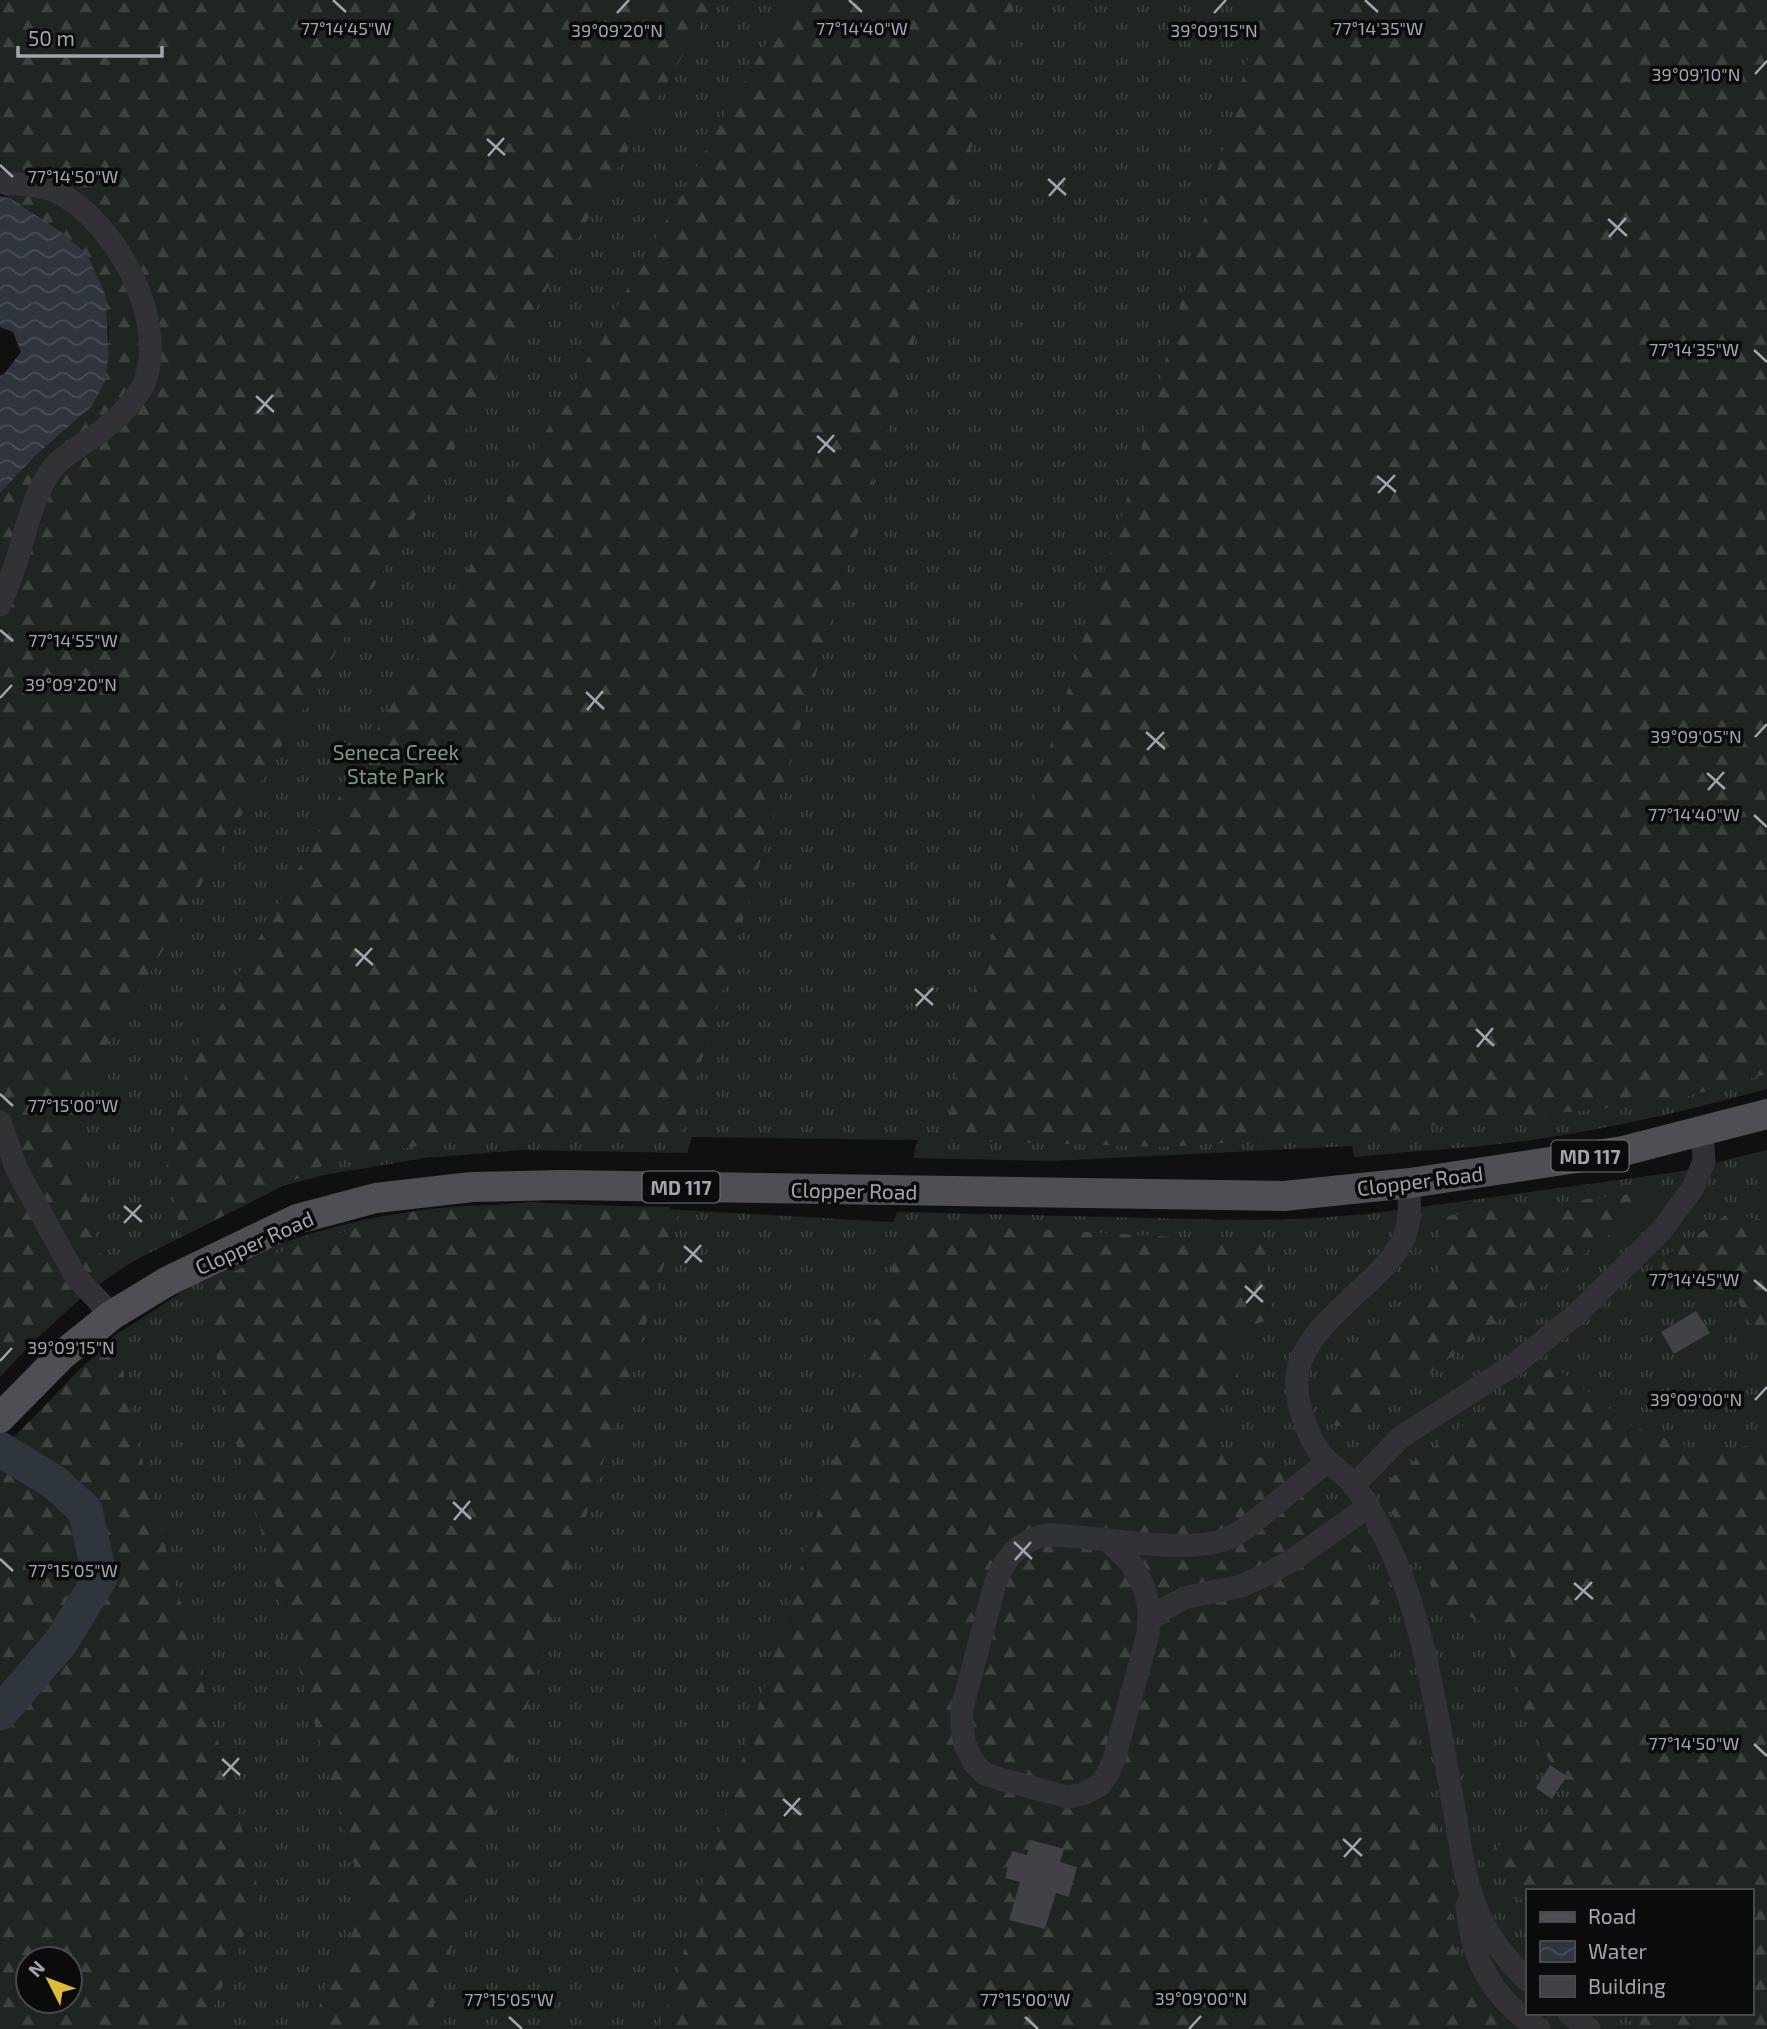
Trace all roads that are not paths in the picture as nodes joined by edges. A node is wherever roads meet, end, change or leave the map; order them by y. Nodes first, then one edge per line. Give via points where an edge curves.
1 (0, 182) edge
2 (0, 605) edge
3 (1767, 1114) edge
4 (0, 1122) edge
5 (1702, 1131) junction
6 (1410, 1183) junction
7 (112, 1315) junction
8 (6, 1411) edge
9 (1328, 1461) junction
10 (1354, 1485) junction
11 (1369, 1506) junction
12 (1106, 1539) junction
13 (1148, 1623) junction
14 (1465, 1874) junction
15 (1526, 1979) edge
16 (1572, 2015) edge
17 (1539, 2029) edge
18 (1589, 2029) edge

1 - 2 lane via 54,190 76,203 113,243 142,295 151,356 143,387 124,413 59,460 45,479
3 - 5 main road, Clopper Road / MD 117
4 - 7 lane via 17,1170 76,1277
5 - 6 main road, Clopper Road / MD 117 via 1623,1152
5 - 10 lane via 1704,1161 1693,1188 1661,1231 1579,1312 1515,1364 1401,1437
6 - 7 main road, Clopper Road / MD 117 via 1284,1196 472,1187 376,1198 297,1219 168,1281
6 - 9 lane via 1403,1241 1321,1329 1304,1352 1298,1372 1302,1415 1310,1439
7 - 8 main road, Clopper Road / MD 117 via 62,1355
9 - 10 lane
9 - 12 lane via 1246,1528 1223,1540 1177,1545
10 - 11 lane
11 - 13 lane via 1268,1574 1241,1586 1184,1598
11 - 14 lane via 1402,1578 1422,1643
12 - 13 lane via 1130,1562 1144,1587
12 - 13 lane via 1036,1537 1009,1556 1001,1569 962,1708 965,1745 974,1763 1000,1779 1068,1797 1100,1785 1114,1759
14 - 15 lane via 1492,1939
14 - 17 lane via 1468,1915 1482,1969 1509,2005
16 - 18 lane

